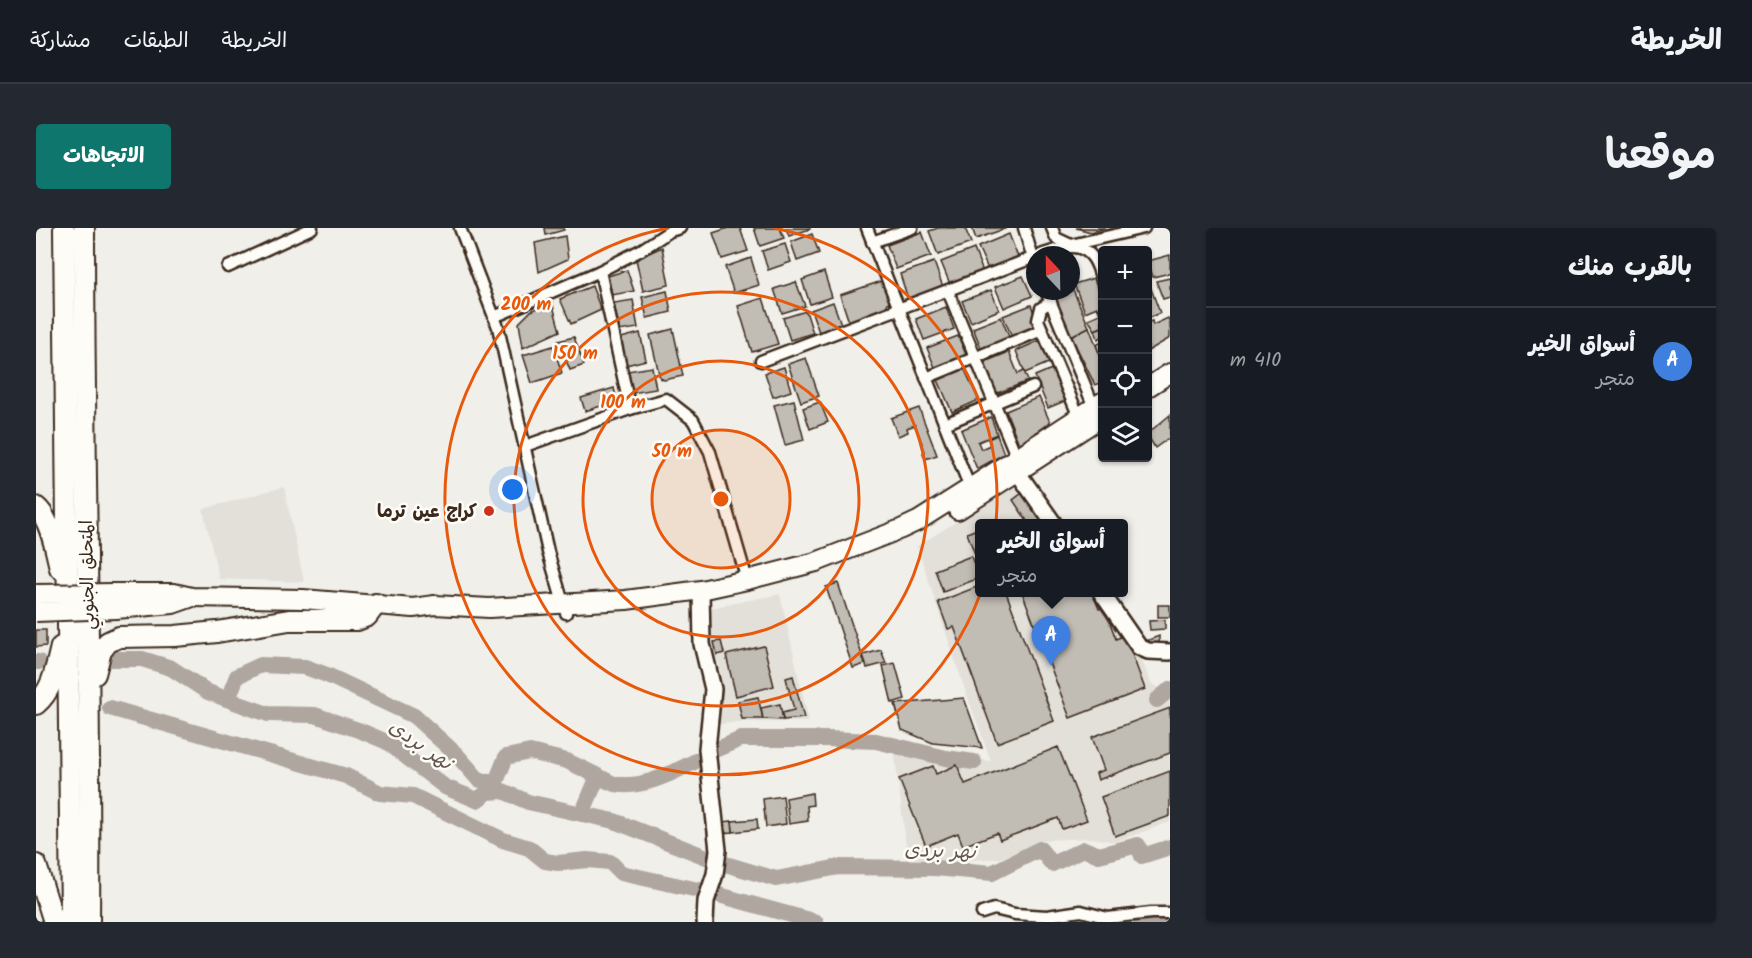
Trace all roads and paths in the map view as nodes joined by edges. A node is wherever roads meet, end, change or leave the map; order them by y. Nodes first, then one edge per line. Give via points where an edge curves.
1 (64, 228) edge
2 (84, 228) edge
3 (312, 228) edge
4 (460, 228) edge
5 (680, 228) edge
6 (867, 228) edge
7 (912, 228) edge
8 (1024, 228) edge
9 (1052, 228) edge
10 (1144, 228) edge
11 (872, 242) junction
12 (1071, 245) junction
13 (1031, 246) edge
14 (1026, 262) edge
15 (228, 267) dead end
16 (600, 271) junction
17 (1098, 271) edge
18 (948, 291) junction
19 (1051, 302) joint
20 (898, 309) junction
21 (494, 317) junction
22 (1042, 330) junction
23 (975, 358) junction
24 (1170, 359) edge
25 (760, 361) dead end
26 (1152, 370) edge
27 (1170, 373) edge
28 (926, 378) junction
29 (1152, 384) edge
30 (1033, 387) dead end
31 (994, 404) junction
32 (630, 409) junction
33 (1095, 413) edge
34 (945, 424) junction
35 (525, 446) junction
36 (1018, 465) junction
37 (68, 466) junction
38 (970, 488) junction
39 (38, 508) edge
40 (1051, 519) edge
41 (747, 580) junction
42 (36, 594) edge
43 (700, 595) junction
44 (1104, 597) edge
45 (116, 601) junction
46 (376, 604) junction
47 (565, 608) junction
48 (36, 612) edge
49 (68, 612) junction
50 (1170, 652) edge
51 (36, 704) edge
52 (90, 706) junction
53 (36, 865) edge
54 (982, 913) dead end
55 (1170, 913) edge
56 (54, 922) edge
57 (71, 922) edge
58 (89, 922) edge
59 (705, 922) edge

1 - 37 highway, المتحلق الجنوبي
2 - 52 highway, المتحلق الجنوبي
3 - 15 street
4 - 21 street
5 - 16 street
6 - 11 street
7 - 11 street
8 - 13 street
9 - 12 street via 1056,238
10 - 12 street
11 - 20 street
12 - 17 street via 1093,258
14 - 18 street
16 - 21 street
16 - 32 street
18 - 20 street
18 - 23 street
19 - 22 street via 1039,311
19 - 33 street
20 - 25 street
20 - 28 street
21 - 35 street
22 - 23 street
22 - 33 street
23 - 28 street
23 - 31 street
24 - 26 main road
27 - 29 main road
28 - 34 street
30 - 31 street
31 - 34 street
31 - 36 street
32 - 35 street
32 - 41 street via 666,399 693,420 710,452
33 - 36 main road
34 - 38 street
35 - 47 street via 548,552
36 - 38 main road
36 - 40 street
36 - 43 main road via 928,528 845,563 780,584
37 - 39 highway via 57,503 50,510
37 - 49 highway, المتحلق الجنوبي
38 - 41 main road via 901,529 816,562
39 - 49 highway via 55,546
41 - 43 main road
42 - 45 main road, bridge
43 - 47 main road
43 - 59 street via 702,644 713,689 707,749 718,850
44 - 50 street via 1139,647
45 - 46 main road via 174,592 192,597
45 - 48 main road, bridge
46 - 47 main road via 413,608
46 - 52 highway via 367,616 357,620 289,620 217,632 118,637 108,642 98,656
49 - 51 highway via 49,687
49 - 57 highway, المتحلق الجنوبي
52 - 58 highway, المتحلق الجنوبي
53 - 56 highway
54 - 55 street via 994,909 1047,916 1081,911 1108,918

